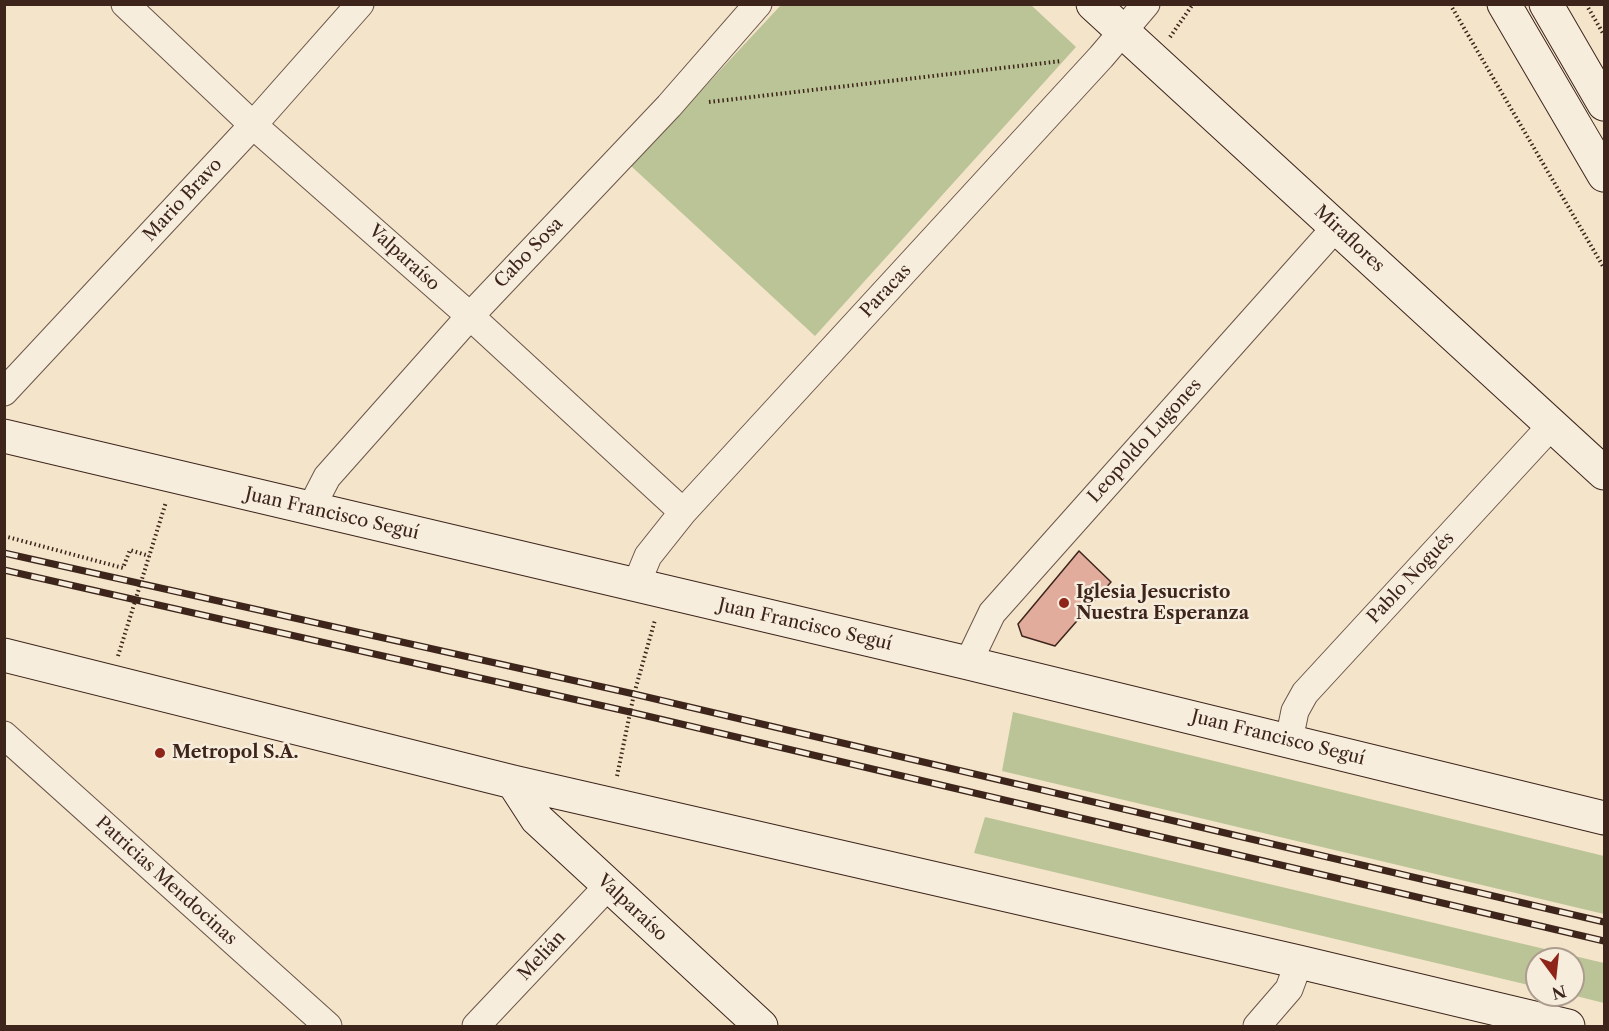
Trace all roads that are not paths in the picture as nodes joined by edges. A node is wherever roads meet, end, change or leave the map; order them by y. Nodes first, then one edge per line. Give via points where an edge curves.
1 (125, 4) edge
2 (360, 4) edge
3 (758, 4) edge
4 (1093, 4) edge
5 (1146, 4) edge
6 (1504, 4) edge
7 (1546, 4) edge
8 (1124, 32) junction
9 (1605, 104) edge
10 (253, 124) junction
11 (1605, 175) edge
12 (1336, 227) junction
13 (470, 316) junction
14 (4, 392) edge
15 (1551, 426) junction
16 (4, 436) edge
17 (1605, 473) edge
18 (310, 510) junction
19 (683, 512) junction
20 (636, 585) junction
21 (8, 660) edge
22 (968, 663) junction
23 (4, 735) edge
24 (1289, 740) junction
25 (513, 782) junction
26 (1605, 818) edge
27 (608, 886) junction
28 (1299, 962) junction
29 (328, 1026) edge
30 (476, 1026) edge
31 (761, 1026) edge
32 (1257, 1026) edge
33 (1568, 1026) edge

1 - 10 street, Valparaíso
2 - 10 street, Mario Bravo
3 - 13 street, Cabo Sosa via 669,106
4 - 8 street, Miraflores
5 - 8 street, Paracas
6 - 11 street
7 - 9 street
8 - 12 street, Miraflores
8 - 19 street, Paracas
10 - 13 street, Valparaíso
10 - 14 street, Mario Bravo
12 - 15 street, Miraflores
12 - 22 street, Leopoldo Lugones via 992,613
13 - 18 street, Cabo Sosa via 327,477
13 - 19 street, Valparaíso
15 - 17 street, Miraflores
15 - 24 street, Pablo Nogués via 1305,693 1294,711
16 - 18 street, Juan Francisco Seguí
18 - 20 street, Juan Francisco Seguí
19 - 20 street, Paracas via 648,556
20 - 22 street, Juan Francisco Seguí
21 - 25 street via 111,679
22 - 24 street, Juan Francisco Seguí
23 - 29 street, Patricias Mendocinas
24 - 26 street, Juan Francisco Seguí
25 - 27 street, Valparaíso via 537,819
25 - 28 street
27 - 30 street, Melián
27 - 31 street, Valparaíso
28 - 32 street via 1289,989
28 - 33 street

